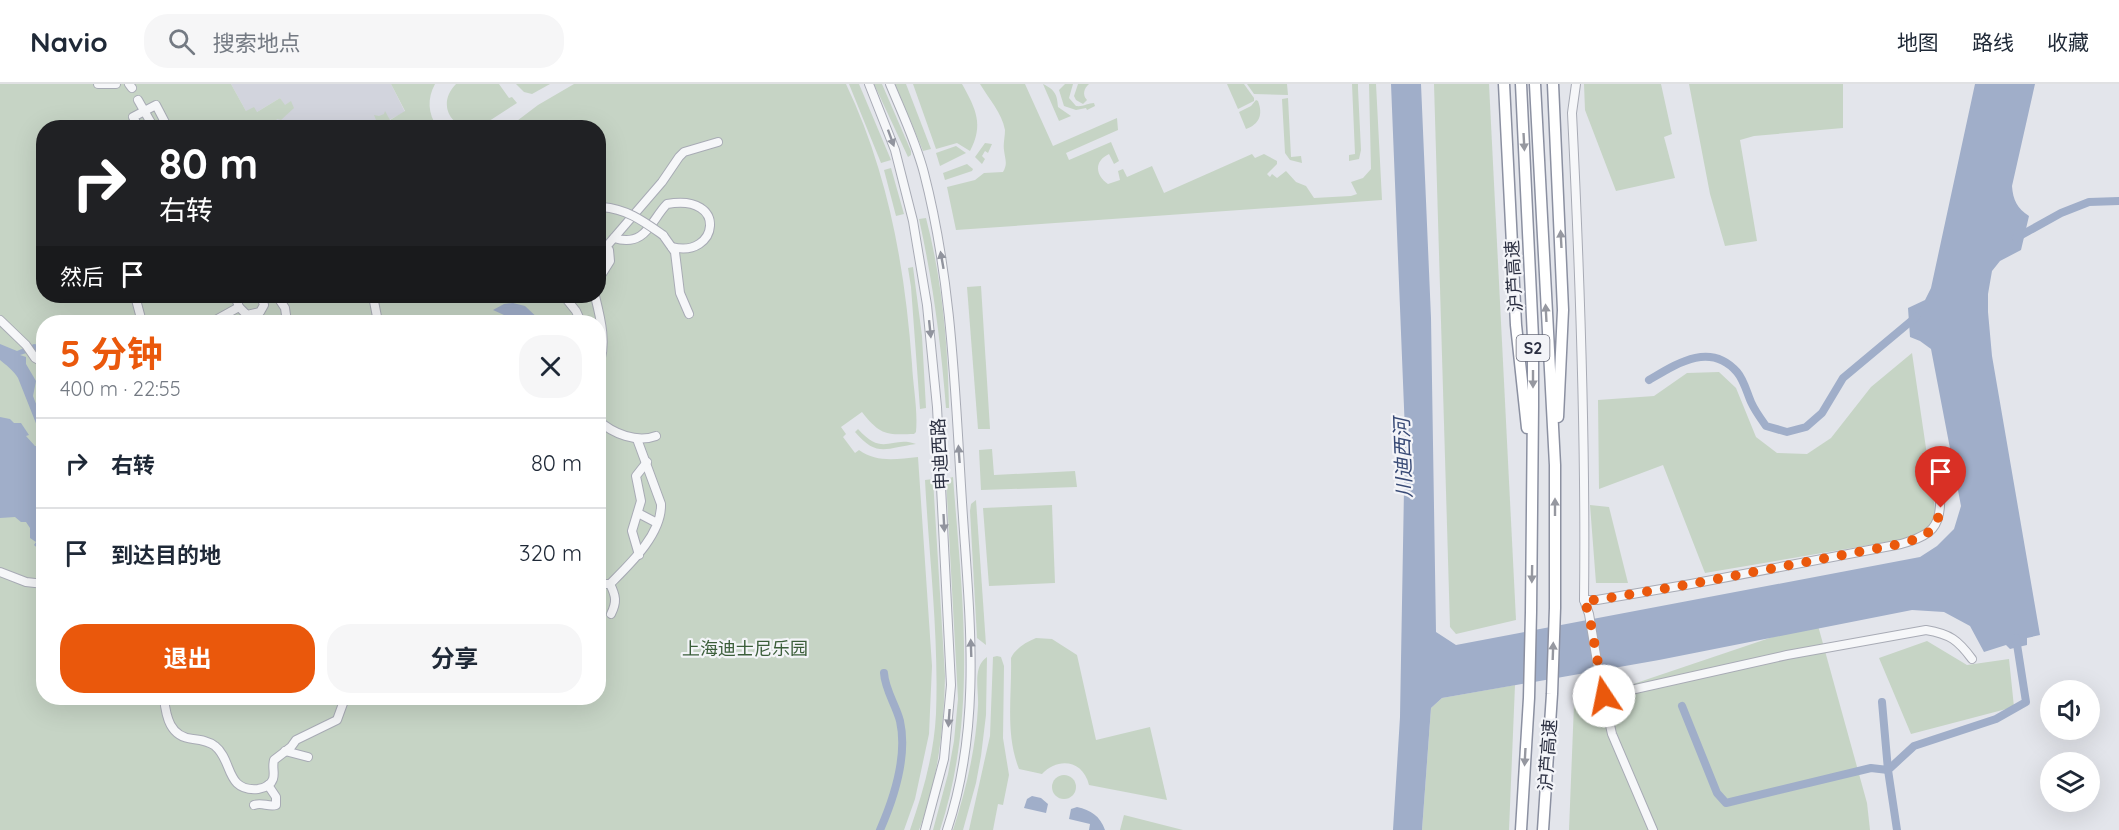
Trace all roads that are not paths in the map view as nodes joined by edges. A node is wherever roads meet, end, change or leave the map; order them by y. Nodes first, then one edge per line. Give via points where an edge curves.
1 (98, 84) edge
2 (116, 84) edge
3 (869, 84) edge
4 (890, 84) edge
5 (1504, 84) edge
6 (1521, 84) edge
7 (1535, 84) edge
8 (1553, 84) edge
9 (1576, 84) edge
10 (138, 100) dead end
11 (144, 111) junction
12 (135, 120) edge
13 (149, 120) edge
14 (164, 120) edge
15 (718, 142) dead end
16 (606, 207) edge
17 (614, 238) junction
18 (606, 243) edge
19 (672, 247) junction
20 (606, 248) edge
21 (606, 267) edge
22 (237, 303) edge
23 (263, 303) edge
24 (238, 306) junction
25 (689, 314) dead end
26 (223, 315) edge
27 (245, 315) edge
28 (255, 315) edge
29 (0, 320) edge
30 (36, 359) edge
31 (606, 427) edge
32 (656, 436) dead end
33 (637, 439) junction
34 (647, 462) junction
35 (1555, 465) junction
36 (1532, 468) junction
37 (1941, 494) dead end
38 (638, 513) junction
39 (657, 522) junction
40 (639, 555) junction
41 (0, 572) edge
42 (36, 583) edge
43 (606, 584) edge
44 (610, 584) junction
45 (1584, 600) junction
46 (611, 615) dead end
47 (1972, 659) dead end
48 (1604, 696) junction
49 (165, 705) edge
50 (342, 705) edge
51 (285, 751) junction
52 (308, 757) dead end
53 (268, 785) junction
54 (248, 788) junction
55 (925, 830) edge
56 (947, 830) edge
57 (1521, 830) edge
58 (1543, 830) edge
59 (1653, 830) edge

1 - 2 street
3 -> 55 street, 申迪西路 via 895,150 914,221 937,408 951,685 944,759
56 -> 4 street, 申迪西路 via 964,767 972,687 953,349 944,271 924,173
5 - 36 highway, 沪芦高速 / S2 via 1516,325
6 -> 36 highway, 沪芦高速 / S2 via 1533,338
35 -> 7 highway, 沪芦高速 / S2
35 -> 8 highway, 沪芦高速 / S2 via 1563,310
9 - 45 street via 1572,112 1582,309
10 - 11 street
11 - 12 street via 133,117
11 - 13 street
11 - 14 street via 156,105
15 - 17 street via 684,152
16 - 19 street, bridge via 630,213 663,235
17 - 18 street
17 - 19 street via 626,240 648,231 667,204 695,204 704,209 709,218 707,237 691,248
19 - 25 street via 680,293
20 - 21 street via 610,261
22 - 24 street
23 - 28 street
24 - 26 street
24 - 27 street
29 - 30 street
31 - 33 street
32 - 33 street
33 - 34 street
34 - 38 street via 636,476 641,501
34 - 39 street via 661,504
58 -> 35 highway, 沪芦高速 / S2 via 1555,608
36 -> 57 highway, 沪芦高速 / S2 via 1529,698
37 - 45 street via 1938,520 1922,538 1691,584
38 - 39 street
38 - 40 street via 633,531
39 - 40 street
40 - 44 street
41 - 42 street
43 - 44 street
44 - 46 street via 616,602
45 - 48 street
47 - 48 street via 1960,642 1926,630 1787,655
48 - 59 street via 1612,734
49 - 54 street via 171,728 182,737 215,746 231,777
50 - 51 street via 337,720 303,736
51 - 52 street
51 - 53 street via 274,760 273,779
53 - 54 street
53 - 54 street via 276,805 260,803 253,808 254,796

